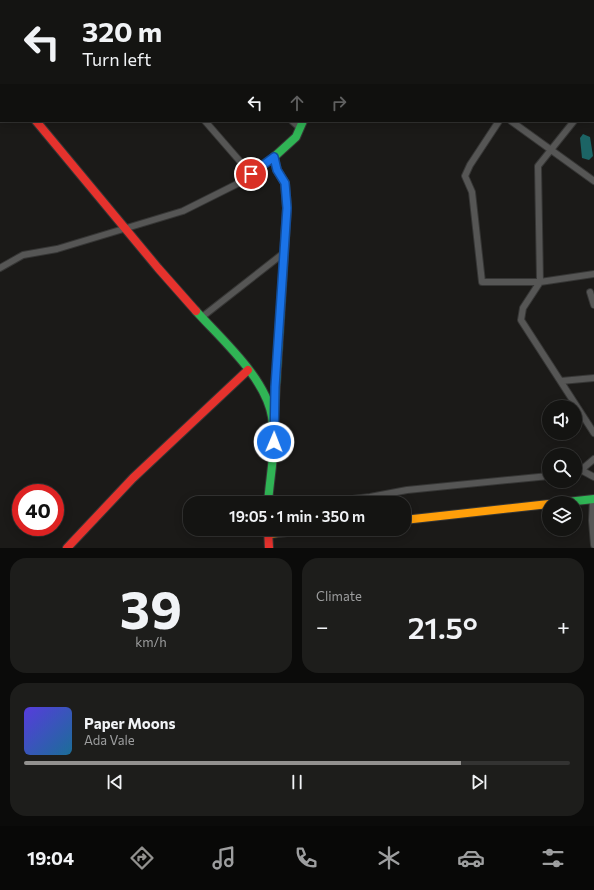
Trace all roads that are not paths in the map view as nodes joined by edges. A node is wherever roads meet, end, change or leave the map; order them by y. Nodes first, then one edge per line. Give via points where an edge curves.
1 (37, 122) edge
2 (207, 122) edge
3 (498, 122) edge
4 (512, 122) edge
5 (573, 122) edge
6 (301, 124) edge
7 (551, 150) junction
8 (274, 157) junction
9 (251, 174) junction
10 (594, 181) edge
11 (126, 229) junction
12 (285, 252) junction
13 (0, 268) edge
14 (594, 274) edge
15 (540, 282) junction
16 (590, 292) dead end
17 (594, 305) edge
18 (202, 317) junction
19 (248, 370) junction
20 (594, 378) edge
21 (561, 381) junction
22 (594, 433) edge
23 (274, 442) junction
24 (594, 459) edge
25 (582, 469) edge
26 (582, 473) edge
27 (542, 477) edge
28 (594, 477) edge
29 (269, 496) edge
30 (375, 496) edge
31 (594, 499) edge
32 (582, 500) edge
33 (542, 505) edge
34 (411, 519) edge
35 (268, 536) edge
36 (594, 545) edge
37 (68, 548) edge
38 (269, 548) edge

1 - 11 main road
2 - 9 street
3 - 15 street via 470,164 465,176 472,192 482,282
4 - 7 street
5 - 7 street
6 - 8 main road via 296,137
7 - 10 street
7 - 15 street via 538,166
8 - 9 street
8 - 12 main road via 277,170 285,183
9 - 11 street via 241,182 183,211
11 - 13 street via 57,249 23,255
11 - 18 main road
12 - 18 street
12 - 23 main road via 275,387
14 - 15 street
15 - 21 street via 523,308 521,320
16 - 17 street
18 - 19 main road
19 - 23 main road via 267,400 272,417
19 - 37 main road via 133,478
20 - 21 street
21 - 22 street
23 - 29 main road
24 - 25 street
26 - 28 street
27 - 30 street via 407,490
31 - 32 main road
31 - 36 street
33 - 34 main road
35 - 38 main road

